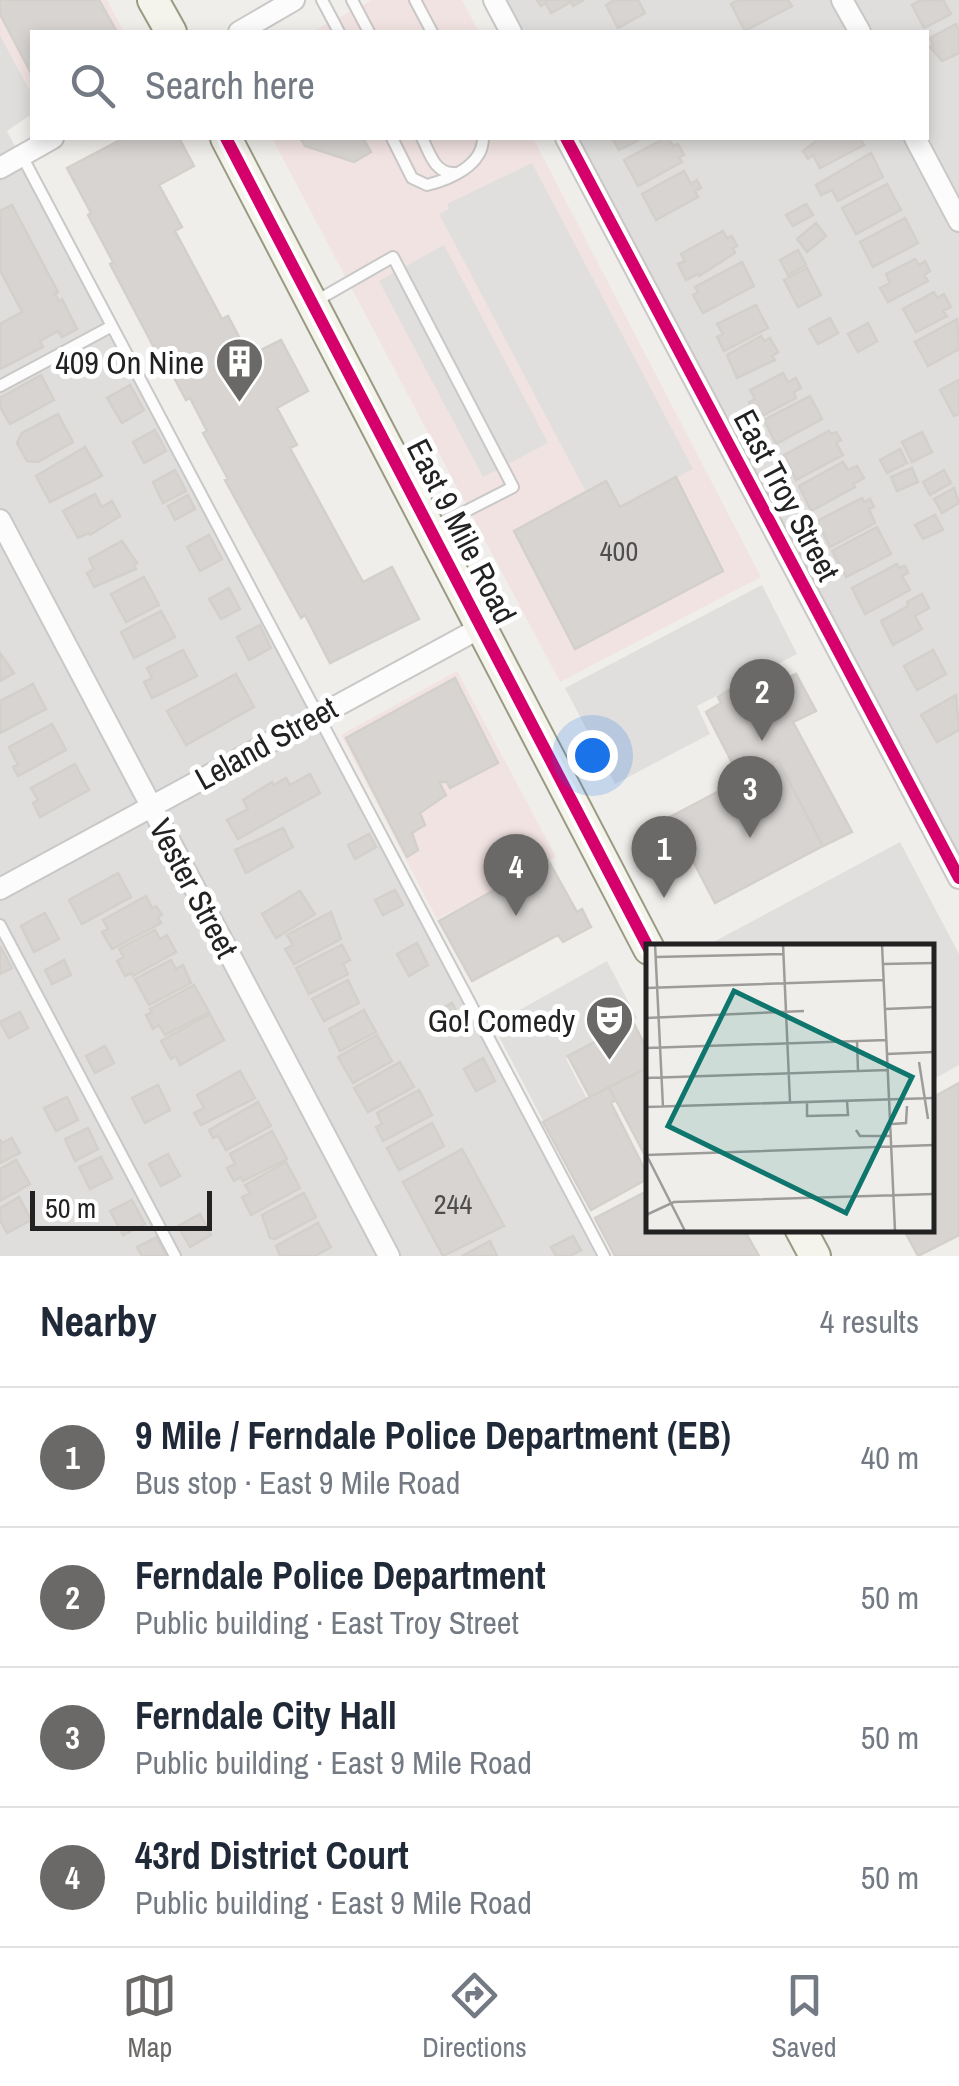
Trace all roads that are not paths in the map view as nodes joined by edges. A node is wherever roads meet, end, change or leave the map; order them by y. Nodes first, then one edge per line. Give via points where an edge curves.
1 (153, 0) edge
2 (294, 0) edge
3 (322, 0) edge
4 (352, 0) edge
5 (415, 0) edge
6 (494, 0) edge
7 (842, 0) edge
8 (170, 30) edge
9 (242, 30) edge
10 (337, 30) edge
11 (367, 30) edge
12 (431, 30) edge
13 (510, 30) edge
14 (859, 30) edge
15 (50, 140) edge
16 (227, 140) edge
17 (393, 140) edge
18 (423, 140) edge
19 (483, 140) edge
20 (567, 140) edge
21 (916, 140) edge
22 (22, 156) junction
23 (0, 168) edge
24 (455, 173) junction
25 (959, 220) edge
26 (313, 303) junction
27 (112, 326) junction
28 (0, 386) edge
29 (0, 520) edge
30 (432, 529) junction
31 (480, 628) junction
32 (318, 714) junction
33 (150, 806) junction
34 (959, 878) edge
35 (0, 889) edge
36 (0, 925) edge
37 (646, 944) edge
38 (802, 1231) edge
39 (175, 1256) edge
40 (389, 1256) edge
41 (604, 1256) edge
42 (816, 1256) edge

1 - 8 main road
2 - 9 street
3 - 10 lane
4 - 11 lane
5 - 12 lane
6 - 13 street
7 - 14 street
15 - 22 street
16 - 26 main road, East 9 Mile Road
17 - 24 lane via 419,184
18 - 24 lane via 441,171
19 - 24 lane via 480,156
20 - 34 street, East Troy Street
21 - 25 street
22 - 23 street
22 - 27 lane
26 - 30 main road, East 9 Mile Road
26 - 30 lane via 393,257 513,487
27 - 28 lane
27 - 32 lane
29 - 33 street, Vester Street
30 - 31 main road, East 9 Mile Road
31 - 32 street, Leland Street
31 - 37 main road, East 9 Mile Road
32 - 33 street, Leland Street
32 - 41 lane
33 - 35 street, Leland Street
33 - 40 street, Vester Street
36 - 39 lane
38 - 42 main road

